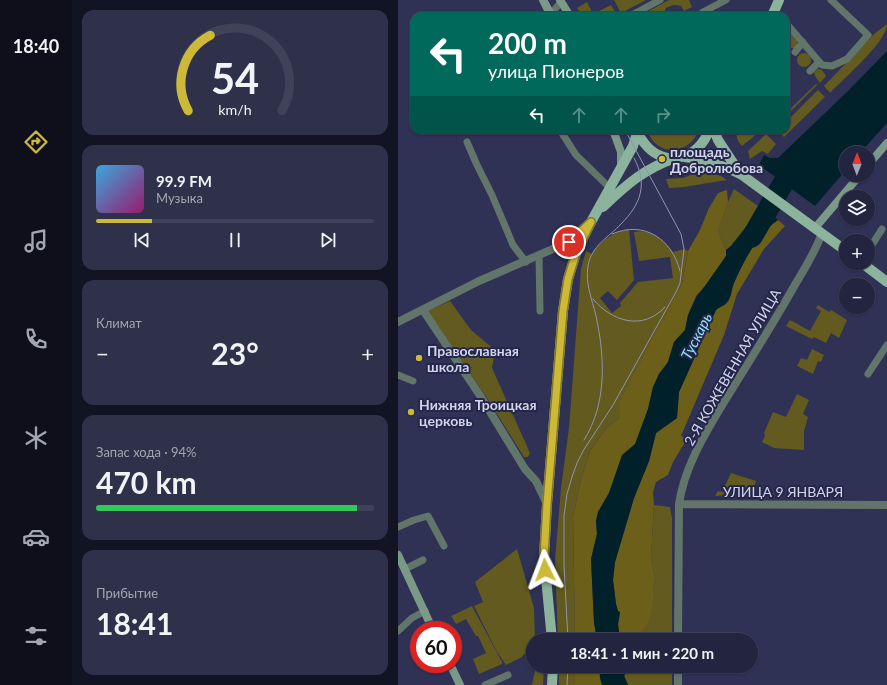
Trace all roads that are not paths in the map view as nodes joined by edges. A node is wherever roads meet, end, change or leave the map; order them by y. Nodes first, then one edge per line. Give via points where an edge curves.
1 (543, 0) edge
2 (660, 0) edge
3 (726, 0) edge
4 (778, 0) edge
5 (831, 0) edge
6 (561, 1) edge
7 (549, 12) edge
8 (552, 12) edge
9 (568, 12) edge
10 (638, 12) edge
11 (703, 12) edge
12 (776, 12) edge
13 (790, 27) edge
14 (803, 42) junction
15 (795, 52) dead end
16 (819, 62) junction
17 (810, 71) dead end
18 (563, 134) edge
19 (614, 134) edge
20 (635, 134) edge
21 (638, 134) edge
22 (708, 134) edge
23 (716, 134) edge
24 (467, 142) dead end
25 (887, 143) edge
26 (680, 157) junction
27 (875, 157) edge
28 (619, 172) junction
29 (742, 175) junction
30 (855, 182) edge
31 (610, 188) junction
32 (591, 222) junction
33 (882, 229) dead end
34 (819, 230) junction
35 (875, 240) edge
36 (839, 246) edge
37 (539, 256) junction
38 (526, 262) junction
39 (871, 270) edge
40 (887, 282) edge
41 (422, 310) junction
42 (540, 311) dead end
43 (398, 322) edge
44 (887, 345) edge
45 (398, 374) edge
46 (868, 374) dead end
47 (413, 380) dead end
48 (547, 504) junction
49 (679, 504) junction
50 (887, 505) edge
51 (398, 527) edge
52 (444, 546) dead end
53 (398, 555) edge
54 (424, 560) dead end
55 (405, 569) junction
56 (425, 611) junction
57 (429, 621) edge
58 (398, 631) edge
59 (551, 633) edge
60 (678, 633) edge
61 (454, 673) edge
62 (552, 673) edge
63 (678, 673) edge
64 (508, 675) dead end
65 (460, 685) edge
66 (485, 685) edge
67 (552, 685) edge
68 (678, 685) edge

1 - 7 street
2 - 10 lane
3 - 11 lane
4 - 12 main road
5 - 16 lane via 868,35 847,58 832,66
6 - 8 lane
6 - 9 street
13 - 14 lane
14 - 15 lane
14 - 16 lane
16 - 17 lane
18 - 31 lane via 576,155
19 - 28 street via 621,152
20 - 28 main road via 633,146
21 - 26 main road via 646,146 655,153 665,157
22 - 26 main road via 697,149
23 - 29 main road
24 - 38 lane via 513,245
25 - 27 street
26 - 29 main road via 724,166
26 - 32 main road via 646,170 633,179
28 - 31 main road
29 - 34 main road
30 - 34 street
31 - 32 main road
32 - 37 street via 569,242
32 - 48 main road via 577,250 568,279 563,311
33 - 35 lane
34 - 36 main road
34 - 49 street, 2-Я КОЖЕВЕННАЯ УЛИЦА via 817,247 702,440 683,484
37 - 38 street
37 - 42 lane
38 - 41 street via 479,281
39 - 40 main road
41 - 43 street
41 - 48 street via 481,397 525,469 536,481
44 - 46 lane
45 - 47 lane
48 - 59 main road via 544,557
49 - 50 street, УЛИЦА 9 ЯНВАРЯ
49 - 60 street, 2-Я КОЖЕВЕННАЯ УЛИЦА
51 - 52 lane via 428,516
53 - 55 street
54 - 55 lane
55 - 56 street
56 - 57 street
56 - 58 lane via 412,618
61 - 65 street
62 - 67 main road
63 - 68 street
64 - 66 lane

